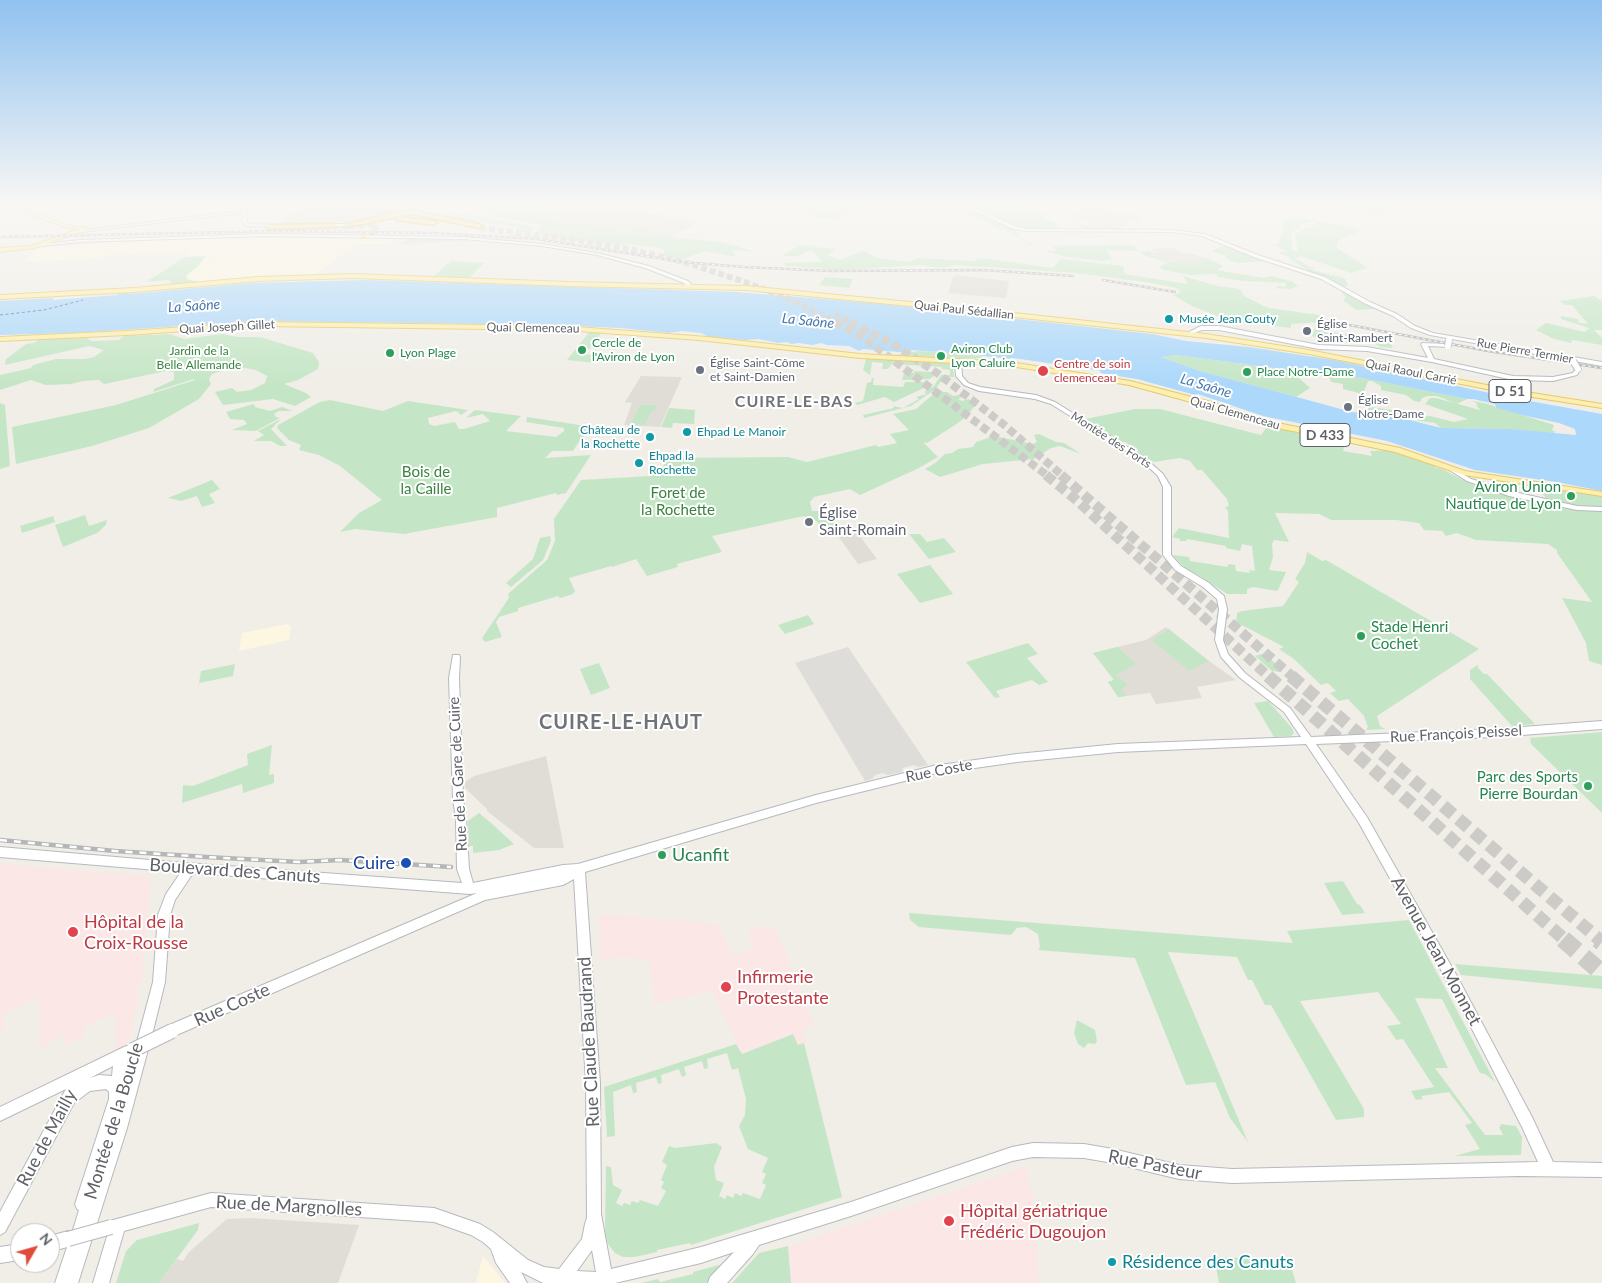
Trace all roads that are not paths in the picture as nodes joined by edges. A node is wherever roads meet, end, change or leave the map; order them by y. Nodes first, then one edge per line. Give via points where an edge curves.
1 (641, 265) edge
2 (1283, 265) edge
3 (688, 285) junction
4 (0, 297) edge
5 (454, 326) joint
6 (1169, 332) junction
7 (1208, 333) junction
8 (1219, 338) joint
9 (0, 339) edge
10 (1449, 341) junction
11 (1432, 360) junction
12 (1573, 360) junction
13 (958, 361) junction
14 (1602, 364) edge
15 (1602, 406) edge
16 (1453, 470) junction
17 (1602, 494) edge
18 (1602, 508) edge
19 (456, 657) dead end
20 (1229, 662) joint
21 (1602, 725) edge
22 (1310, 741) junction
23 (0, 852) edge
24 (190, 868) junction
25 (579, 869) junction
26 (470, 889) junction
27 (484, 895) junction
28 (468, 902) junction
29 (159, 957) junction
30 (172, 1031) joint
31 (128, 1053) junction
32 (77, 1076) junction
33 (116, 1089) junction
34 (67, 1101) junction
35 (0, 1114) edge
36 (1548, 1168) junction
37 (1602, 1170) edge
38 (594, 1214) junction
39 (115, 1226) junction
40 (0, 1227) edge
41 (753, 1240) junction
42 (60, 1241) edge
43 (496, 1244) junction
44 (69, 1265) junction
45 (560, 1280) edge
46 (605, 1281) edge
47 (587, 1282) edge
48 (63, 1283) edge
49 (70, 1283) edge
50 (101, 1283) edge
51 (519, 1283) edge
52 (716, 1283) edge

1 - 3 street
2 - 10 street via 1323,278 1417,329
3 - 4 main road, Quai Paul Sédallian via 353,276 258,279
3 - 6 main road, Quai Paul Sédallian via 760,289
5 - 9 main road, Quai Joseph Gillet via 259,324
5 - 13 main road, Quai Clemenceau via 594,329 864,356
6 - 7 main road, Quai Paul Sédallian
6 - 7 main road, Quai Paul Sédallian
7 - 8 main road, Quai Paul Sédallian
7 - 11 street via 1219,328 1319,347 1355,348
8 - 15 main road, Quai Raoul Carrié / D 51
10 - 11 street via 1424,344
10 - 12 street, Rue Pierre Termier
11 - 12 street, bridge via 1513,378 1553,379 1575,374 1578,369
12 - 14 street, Rue Pierre Termier
13 - 16 main road, Quai Clemenceau / D 433 via 1015,364 1119,380 1266,423 1397,450
13 - 20 street, Montée des Forts via 959,376 970,386 1047,400 1150,464 1161,475 1167,487 1167,556 1222,600 1219,645
16 - 17 main road, Quai Clemenceau / D 433
16 - 18 street via 1475,483 1512,494 1577,508
19 - 26 street, Rue de la Gare de Cuire via 458,799 463,869
20 - 22 street, Avenue Jean Monnet via 1287,710
21 - 22 street, Rue François Peissel
22 - 25 street, Rue Coste via 1090,750 936,770 807,801
22 - 36 street, Avenue Jean Monnet via 1371,833 1445,965
23 - 24 street, Boulevard des Canuts
24 - 26 street, Boulevard des Canuts
24 - 29 street, Montée de la Boucle via 166,908
25 - 26 street, Rue Coste
25 - 27 street, Rue Coste via 563,880
25 - 38 street, Rue Claude Baudrand via 593,1083
26 - 27 street
26 - 28 street
27 - 28 street, Rue Coste
28 - 30 street, Rue Coste
29 - 44 street, Montée de la Boucle via 130,1079
29 - 49 street, Montée de la Boucle via 159,982 134,1081
30 - 31 street, Rue Coste, bridge
31 - 32 street, Rue Coste
31 - 33 street
32 - 34 street, Rue de Mailly
32 - 35 street, Rue Coste
33 - 34 street via 109,1082 98,1082 87,1085
33 - 44 street via 116,1099 76,1225
34 - 40 street, Rue de Mailly
36 - 37 street, Rue Pasteur
36 - 41 street, Rue Pasteur via 1217,1176 1179,1172 1084,1151 1033,1150 1012,1154
38 - 45 street, Rue Claude Baudrand via 590,1242
38 - 46 street, Rue Claude Baudrand
39 - 42 street, Rue de Margnolles, bridge
39 - 43 street, Rue de Margnolles via 218,1200 434,1215 475,1229
39 - 50 street
41 - 46 street, Rue Pasteur via 622,1273
41 - 52 street
43 - 45 street, Rue de Margnolles via 523,1265
43 - 51 street, Rue de Margnolles via 501,1258
44 - 48 street, Montée de la Boucle
45 - 47 street, Rue de Margnolles
46 - 47 street, Rue de Margnolles

